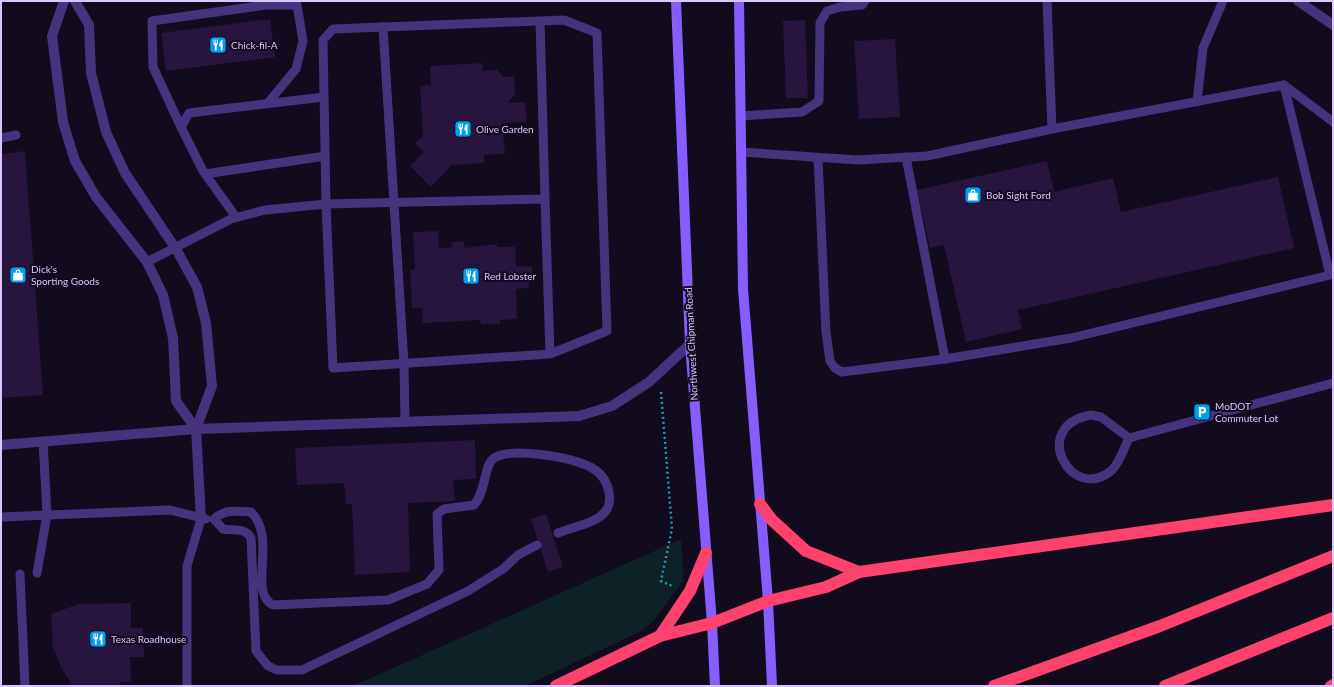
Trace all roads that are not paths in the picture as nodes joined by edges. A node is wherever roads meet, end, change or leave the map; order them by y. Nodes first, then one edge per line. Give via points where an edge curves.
1 (64, 1) edge
2 (75, 1) edge
3 (676, 1) edge
4 (739, 1) edge
5 (865, 1) edge
6 (1048, 1) edge
7 (1223, 1) edge
8 (1298, 1) edge
9 (540, 21) junction
10 (1333, 25) edge
11 (383, 27) junction
12 (1284, 85) junction
13 (324, 97) junction
14 (1197, 102) junction
15 (266, 104) junction
16 (740, 116) junction
17 (1333, 122) edge
18 (181, 127) junction
19 (1052, 129) junction
20 (16, 135) dead end
21 (1, 138) edge
22 (741, 152) junction
23 (325, 156) junction
24 (906, 157) junction
25 (818, 158) junction
26 (205, 174) junction
27 (545, 199) junction
28 (393, 203) junction
29 (326, 204) junction
30 (236, 218) junction
31 (176, 249) junction
32 (147, 262) junction
33 (1331, 275) edge
34 (690, 344) junction
35 (550, 354) junction
36 (945, 359) junction
37 (404, 364) junction
38 (1333, 383) edge
39 (405, 422) junction
40 (196, 429) junction
41 (1129, 438) junction
42 (43, 442) junction
43 (1, 445) edge
44 (760, 504) junction
45 (1333, 505) edge
46 (47, 514) junction
47 (1, 517) edge
48 (201, 518) junction
49 (214, 519) junction
50 (558, 533) dead end
51 (537, 545) dead end
52 (706, 553) junction
53 (1333, 556) edge
54 (859, 572) junction
55 (36, 573) dead end
56 (20, 574) dead end
57 (768, 601) junction
58 (1333, 618) edge
59 (712, 624) junction
60 (660, 636) junction
61 (26, 686) edge
62 (187, 686) edge
63 (556, 686) edge
64 (715, 686) edge
65 (772, 686) edge
66 (994, 686) edge
67 (1165, 686) edge

1 - 32 street via 52,36 63,122 75,161 96,197
2 - 31 street via 89,25 91,73 106,132 125,173
3 - 34 main road, Northwest Chipman Road
4 - 16 main road
5 - 16 lane via 862,5 827,11 820,23 819,101 802,112
6 - 19 lane
7 - 14 lane via 1203,48
8 - 10 street
9 - 11 lane
9 - 27 lane
9 - 35 lane via 564,20 597,33 607,323 607,331
11 - 13 lane via 333,29 323,40
11 - 28 lane
12 - 14 lane
12 - 17 lane
12 - 33 lane
13 - 15 lane
13 - 23 lane
14 - 19 lane
15 - 18 lane via 189,113
15 - 18 lane via 296,69 302,41 297,5 266,5 152,21 153,67
16 - 22 main road
18 - 26 lane
19 - 24 lane via 927,156
20 - 21 lane
22 - 25 lane
22 - 44 main road via 743,289
23 - 26 lane
23 - 29 lane
24 - 25 lane via 858,160
24 - 36 lane
25 - 36 lane via 826,332 830,361 842,372
26 - 30 lane
27 - 28 lane
27 - 35 lane
28 - 29 lane
28 - 37 lane
29 - 30 lane via 265,210
29 - 37 lane via 333,368
30 - 31 lane
31 - 32 lane
31 - 40 street via 197,287 206,324 212,386
32 - 40 street via 163,295 173,338 176,401
33 - 36 lane via 1070,338
34 - 39 street via 651,380 612,406 579,416
34 - 52 main road, Northwest Chipman Road
35 - 37 lane
37 - 39 lane
38 - 41 lane
39 - 40 street
40 - 42 street
40 - 48 street
41 - 41 lane via 1101,417 1091,415 1071,422 1064,430 1059,450 1067,468 1075,475 1095,478 1113,469
42 - 43 street
42 - 46 lane
44 - 54 highway via 772,520 806,551
44 - 57 main road
45 - 54 highway
46 - 47 lane
46 - 48 lane via 170,510
46 - 55 lane
48 - 49 lane
48 - 62 lane via 187,566
49 - 50 lane via 229,511 251,512 258,518 264,544 263,596 273,604 388,600 427,584 439,570 437,514 444,509 474,505 483,489 492,459 502,455 527,453 576,460 602,476 610,495 605,513
49 - 51 lane via 223,529 242,530 251,538 256,651 268,666 286,671 308,667 468,590 503,569 518,555
52 - 59 main road, Northwest Chipman Road
52 - 60 highway via 687,594
53 - 66 highway via 1160,626
54 - 57 highway via 826,587
56 - 61 lane
57 - 59 highway
57 - 65 main road
58 - 67 highway
59 - 60 highway
59 - 64 main road, Northwest Chipman Road
60 - 63 highway

